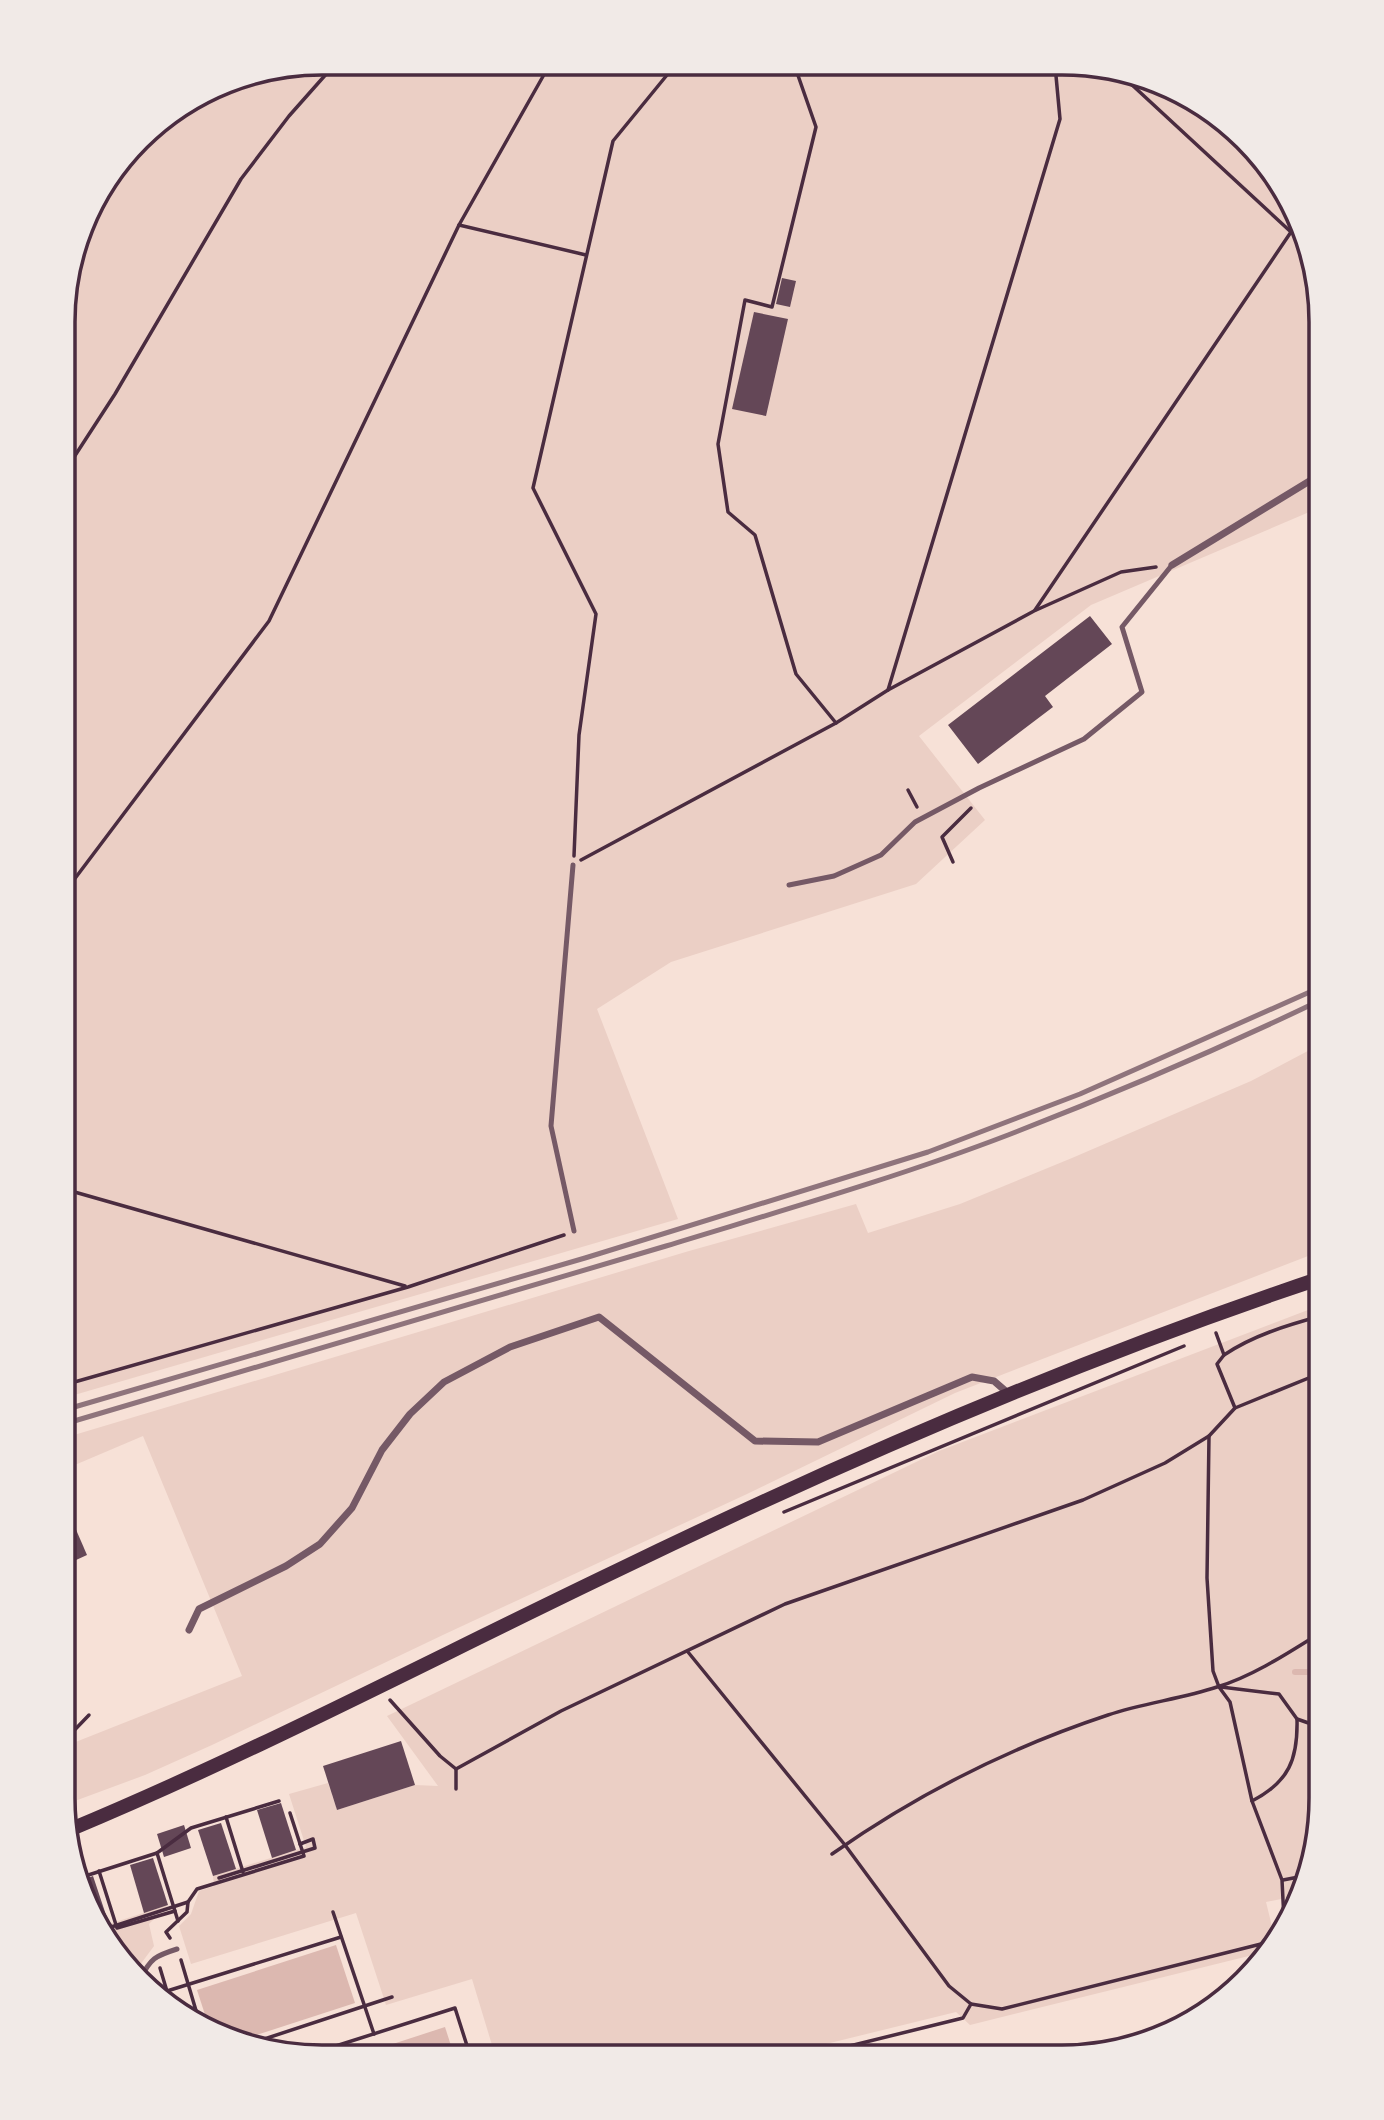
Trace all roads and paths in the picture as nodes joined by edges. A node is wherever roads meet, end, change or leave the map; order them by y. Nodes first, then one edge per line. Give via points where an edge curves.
1 (798, 75) edge
2 (1056, 75) edge
3 (324, 76) edge
4 (543, 76) edge
5 (667, 76) edge
6 (1133, 86) edge
7 (459, 225) junction
8 (1291, 232) joint
9 (586, 255) junction
10 (75, 455) edge
11 (1309, 481) edge
12 (1172, 565) junction
13 (1034, 611) junction
14 (888, 690) junction
15 (836, 723) junction
16 (979, 788) junction
17 (908, 790) dead end
18 (923, 818) junction
19 (953, 862) dead end
20 (573, 865) junction
21 (75, 878) edge
22 (789, 885) dead end
23 (75, 1192) edge
24 (574, 1231) joint
25 (1308, 1282) edge
26 (408, 1287) junction
27 (1308, 1319) edge
28 (1228, 1329) dead end
29 (1191, 1344) dead end
30 (1224, 1355) junction
31 (1308, 1378) edge
32 (75, 1382) edge
33 (1009, 1395) junction
34 (1235, 1408) junction
35 (1209, 1436) junction
36 (773, 1517) dead end
37 (190, 1630) dead end
38 (1308, 1641) edge
39 (688, 1652) junction
40 (1219, 1687) junction
41 (400, 1692) dead end
42 (89, 1715) dead end
43 (1297, 1719) junction
44 (1308, 1723) edge
45 (75, 1730) edge
46 (456, 1769) junction
47 (456, 1789) dead end
48 (279, 1801) dead end
49 (1252, 1801) junction
50 (290, 1813) dead end
51 (226, 1817) junction
52 (77, 1827) edge
53 (300, 1843) junction
54 (845, 1845) junction
55 (157, 1853) junction
56 (832, 1854) dead end
57 (99, 1871) junction
58 (244, 1874) junction
59 (87, 1875) edge
60 (1296, 1877) edge
61 (219, 1878) dead end
62 (1282, 1880) junction
63 (188, 1902) junction
64 (1284, 1904) edge
65 (176, 1911) junction
66 (333, 1912) dead end
67 (178, 1922) junction
68 (112, 1927) edge
69 (341, 1937) junction
70 (1261, 1944) edge
71 (177, 1950) junction
72 (156, 1956) junction
73 (145, 1969) edge
74 (188, 1985) junction
75 (167, 1990) edge
76 (167, 1991) edge
77 (392, 1997) dead end
78 (971, 2004) junction
79 (365, 2006) junction
80 (196, 2010) edge
81 (373, 2034) junction
82 (267, 2038) edge
83 (339, 2045) edge
84 (467, 2045) edge
85 (854, 2045) edge

1 - 15 path via 816,127 772,307 745,300 718,444 728,512 755,535 796,674
2 - 14 path via 1060,119
3 - 10 path via 241,179
4 - 7 path
5 - 9 path via 613,141
6 - 8 path
7 - 9 path
7 - 21 path via 269,621
8 - 13 path
9 - 20 path via 533,488 596,614 579,735
11 - 12 street
12 - 13 path via 1121,572
12 - 16 lane via 1122,627 1142,692 1084,739
13 - 14 path
14 - 15 path
15 - 20 path
16 - 18 lane
16 - 19 path via 976,802 942,837
17 - 18 path
18 - 22 lane via 881,855 834,876
20 - 24 lane via 551,1126
23 - 26 path
24 - 26 path
25 - 33 main road via 1208,1316
26 - 32 path
27 - 30 path
28 - 30 path via 1216,1334
29 - 36 path
30 - 34 path via 1217,1364
31 - 34 path
33 - 37 street via 994,1381 972,1377 818,1442 755,1441 599,1317 510,1347 444,1382 389,1441 352,1508 320,1544 199,1609
33 - 52 main road via 880,1448 617,1570 243,1754
34 - 35 path
35 - 39 path via 1165,1463 1083,1500 785,1604
35 - 40 path via 1207,1578 1213,1671
38 - 40 path
39 - 46 path via 561,1711
39 - 54 path
40 - 43 path via 1279,1694
40 - 49 path via 1230,1702
40 - 54 path via 1109,1714 1010,1754 921,1798
41 - 46 path via 387,1698
42 - 45 path
43 - 44 path
43 - 49 path via 1298,1742 1292,1763 1282,1779
46 - 47 path
48 - 51 path
49 - 62 path
50 - 53 path
51 - 55 path via 191,1828
51 - 58 path
53 - 58 path via 304,1856
53 - 61 path via 313,1839 315,1848
54 - 56 path
54 - 78 path via 949,1986
55 - 57 path
55 - 65 path
57 - 59 path
57 - 65 path via 117,1928
58 - 63 path via 197,1889
60 - 62 path
62 - 64 path
63 - 67 path via 187,1912
63 - 68 path
65 - 67 path
66 - 69 path
67 - 71 path via 166,1932
69 - 74 path
69 - 79 path
70 - 78 path via 1002,2009
71 - 72 lane
71 - 74 path
72 - 73 lane
72 - 75 path
74 - 76 path
74 - 80 path
77 - 79 path
78 - 85 path via 963,2018
79 - 81 path
79 - 82 path
81 - 83 path
81 - 84 path via 455,2008

